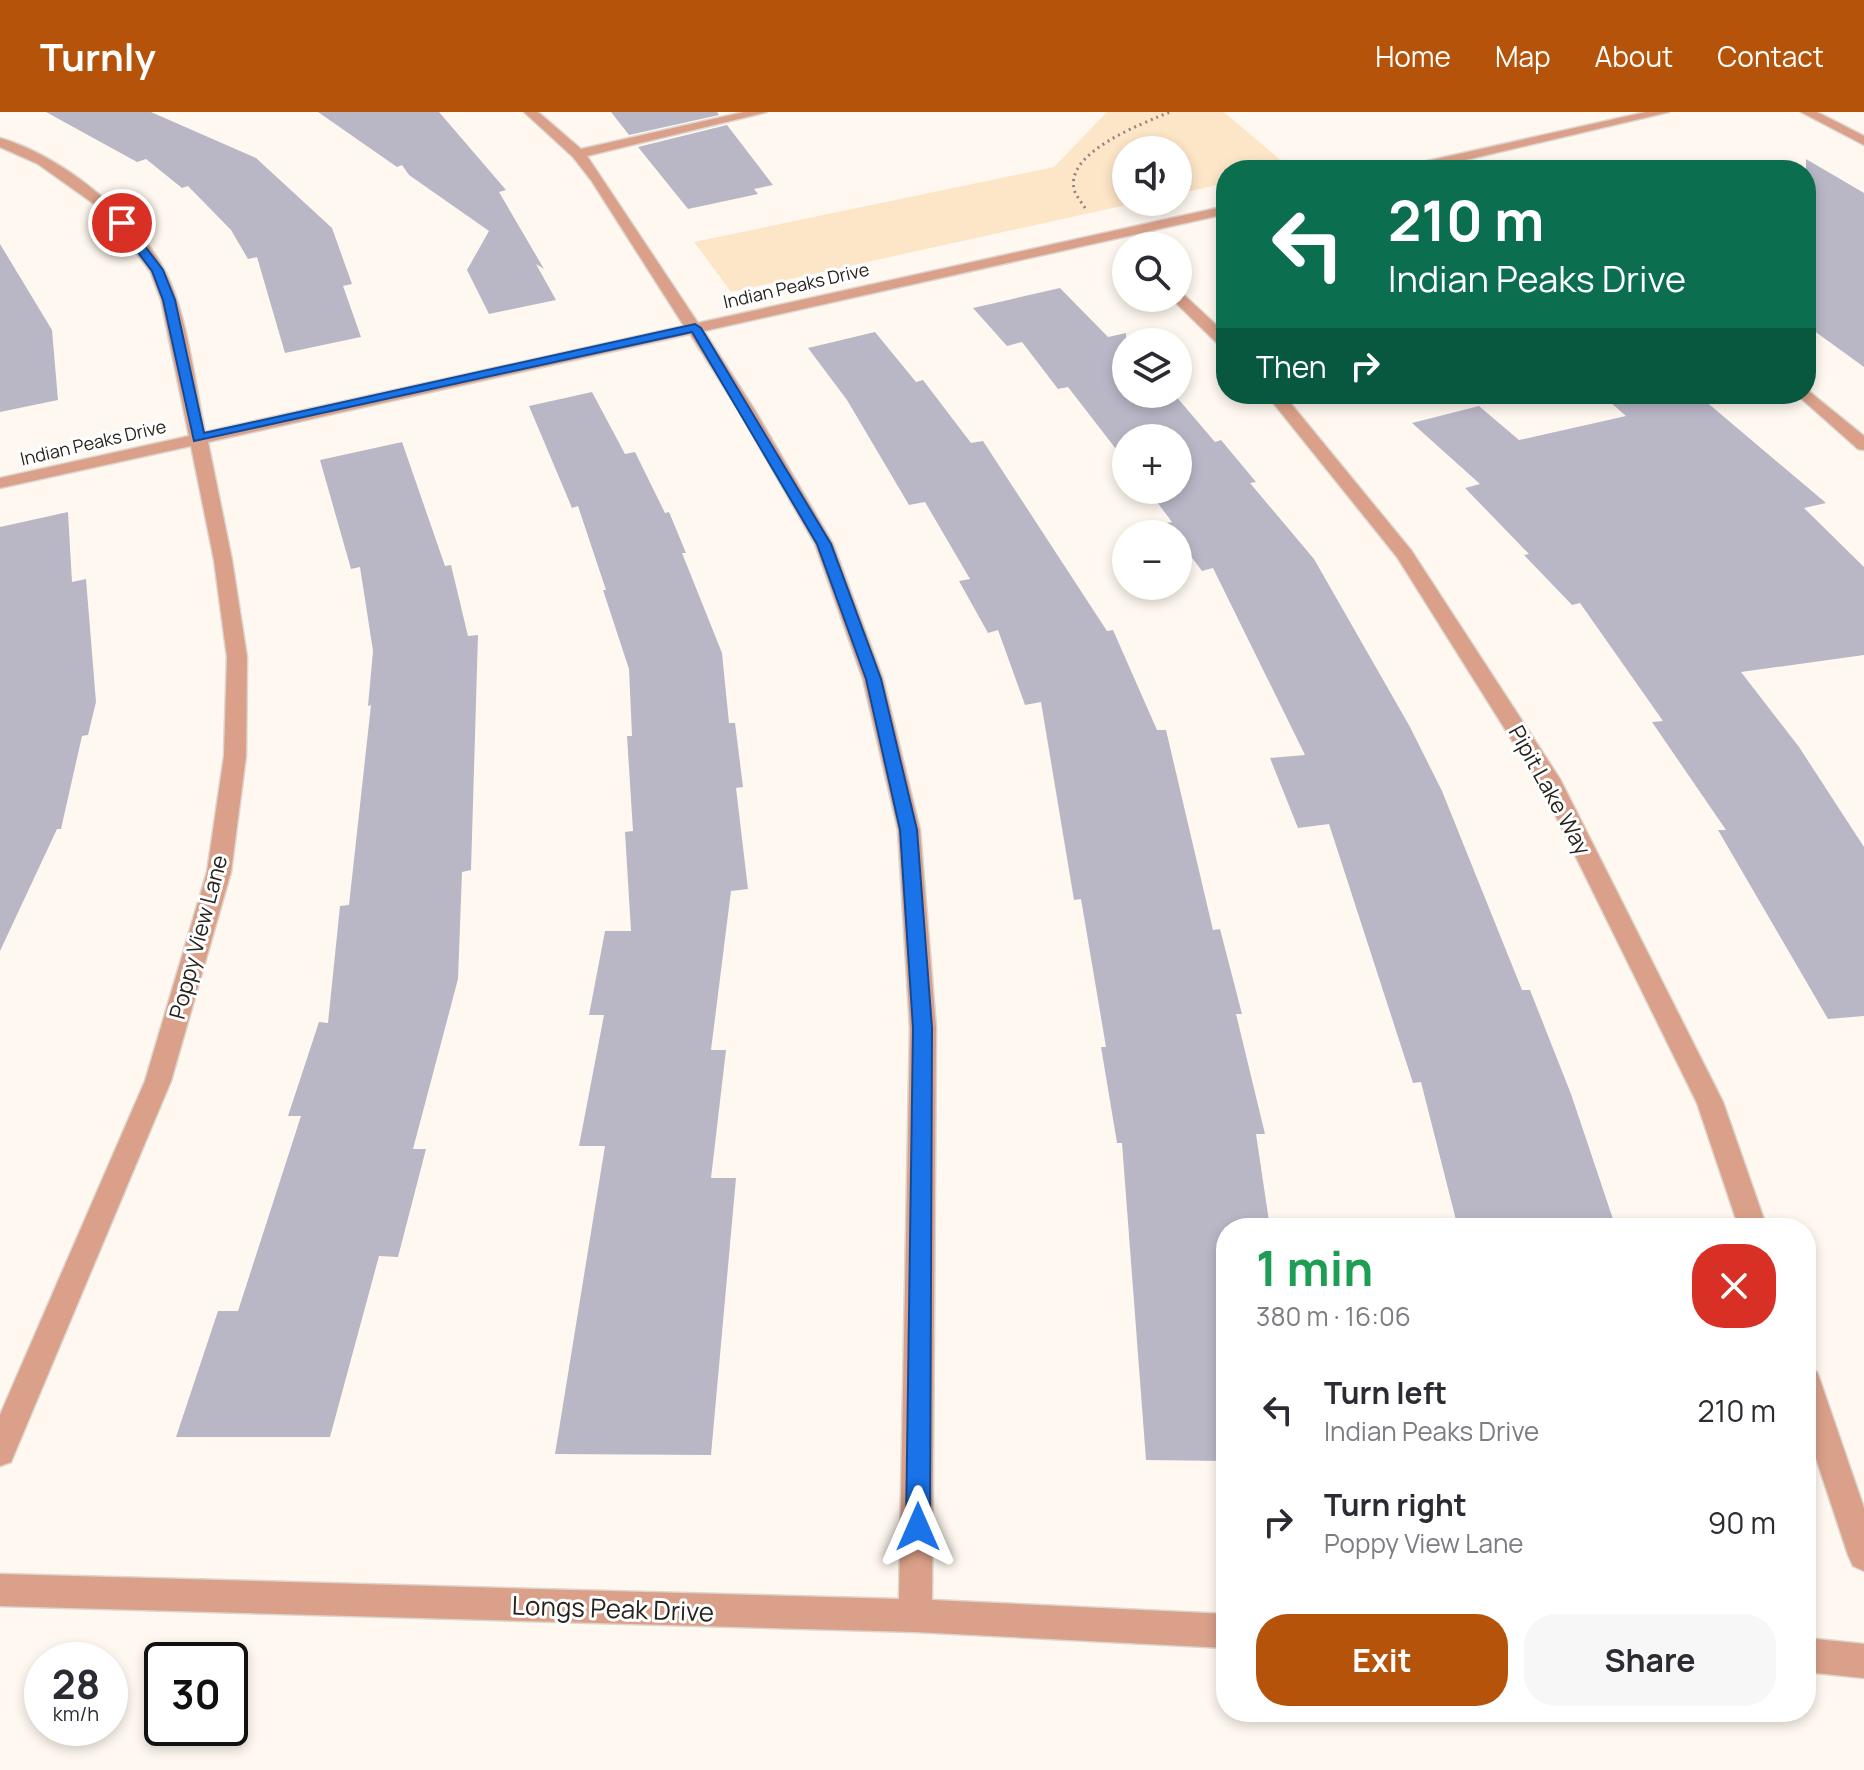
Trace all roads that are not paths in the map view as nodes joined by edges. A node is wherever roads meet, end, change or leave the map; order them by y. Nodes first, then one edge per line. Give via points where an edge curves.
1 (530, 112) edge
2 (761, 112) edge
3 (1663, 112) edge
4 (1807, 112) edge
5 (1864, 141) edge
6 (0, 142) edge
7 (578, 154) junction
8 (1470, 156) junction
9 (1451, 160) edge
10 (1476, 160) edge
11 (1216, 212) edge
12 (1126, 232) edge
13 (1112, 235) edge
14 (1192, 310) edge
15 (695, 328) junction
16 (1216, 333) edge
17 (1282, 404) edge
18 (1816, 404) edge
19 (198, 438) junction
20 (1864, 445) edge
21 (0, 483) edge
22 (1750, 1218) edge
23 (1816, 1413) edge
24 (0, 1451) edge
25 (1864, 1555) edge
26 (0, 1590) edge
27 (915, 1616) junction
28 (1216, 1631) edge
29 (1816, 1656) edge
30 (1864, 1661) edge

1 - 7 street
2 - 7 street
3 - 8 street
4 - 5 street
6 - 19 street, Poppy View Lane via 43,161 109,208 157,270 169,300
7 - 15 street
8 - 9 street
8 - 10 street
11 - 12 street, Indian Peaks Drive
13 - 15 street, Indian Peaks Drive
14 - 16 street
15 - 19 street, Indian Peaks Drive
15 - 27 street via 824,544 873,679 909,830 923,1028
17 - 22 street, Pipit Lake Way via 1404,554 1552,785 1710,1102
18 - 20 street
19 - 21 street, Indian Peaks Drive
19 - 24 street, Poppy View Lane via 237,657 235,756 219,872 158,1081
23 - 25 street
26 - 27 street, Longs Peak Drive
27 - 28 street, Longs Peak Drive
29 - 30 street

